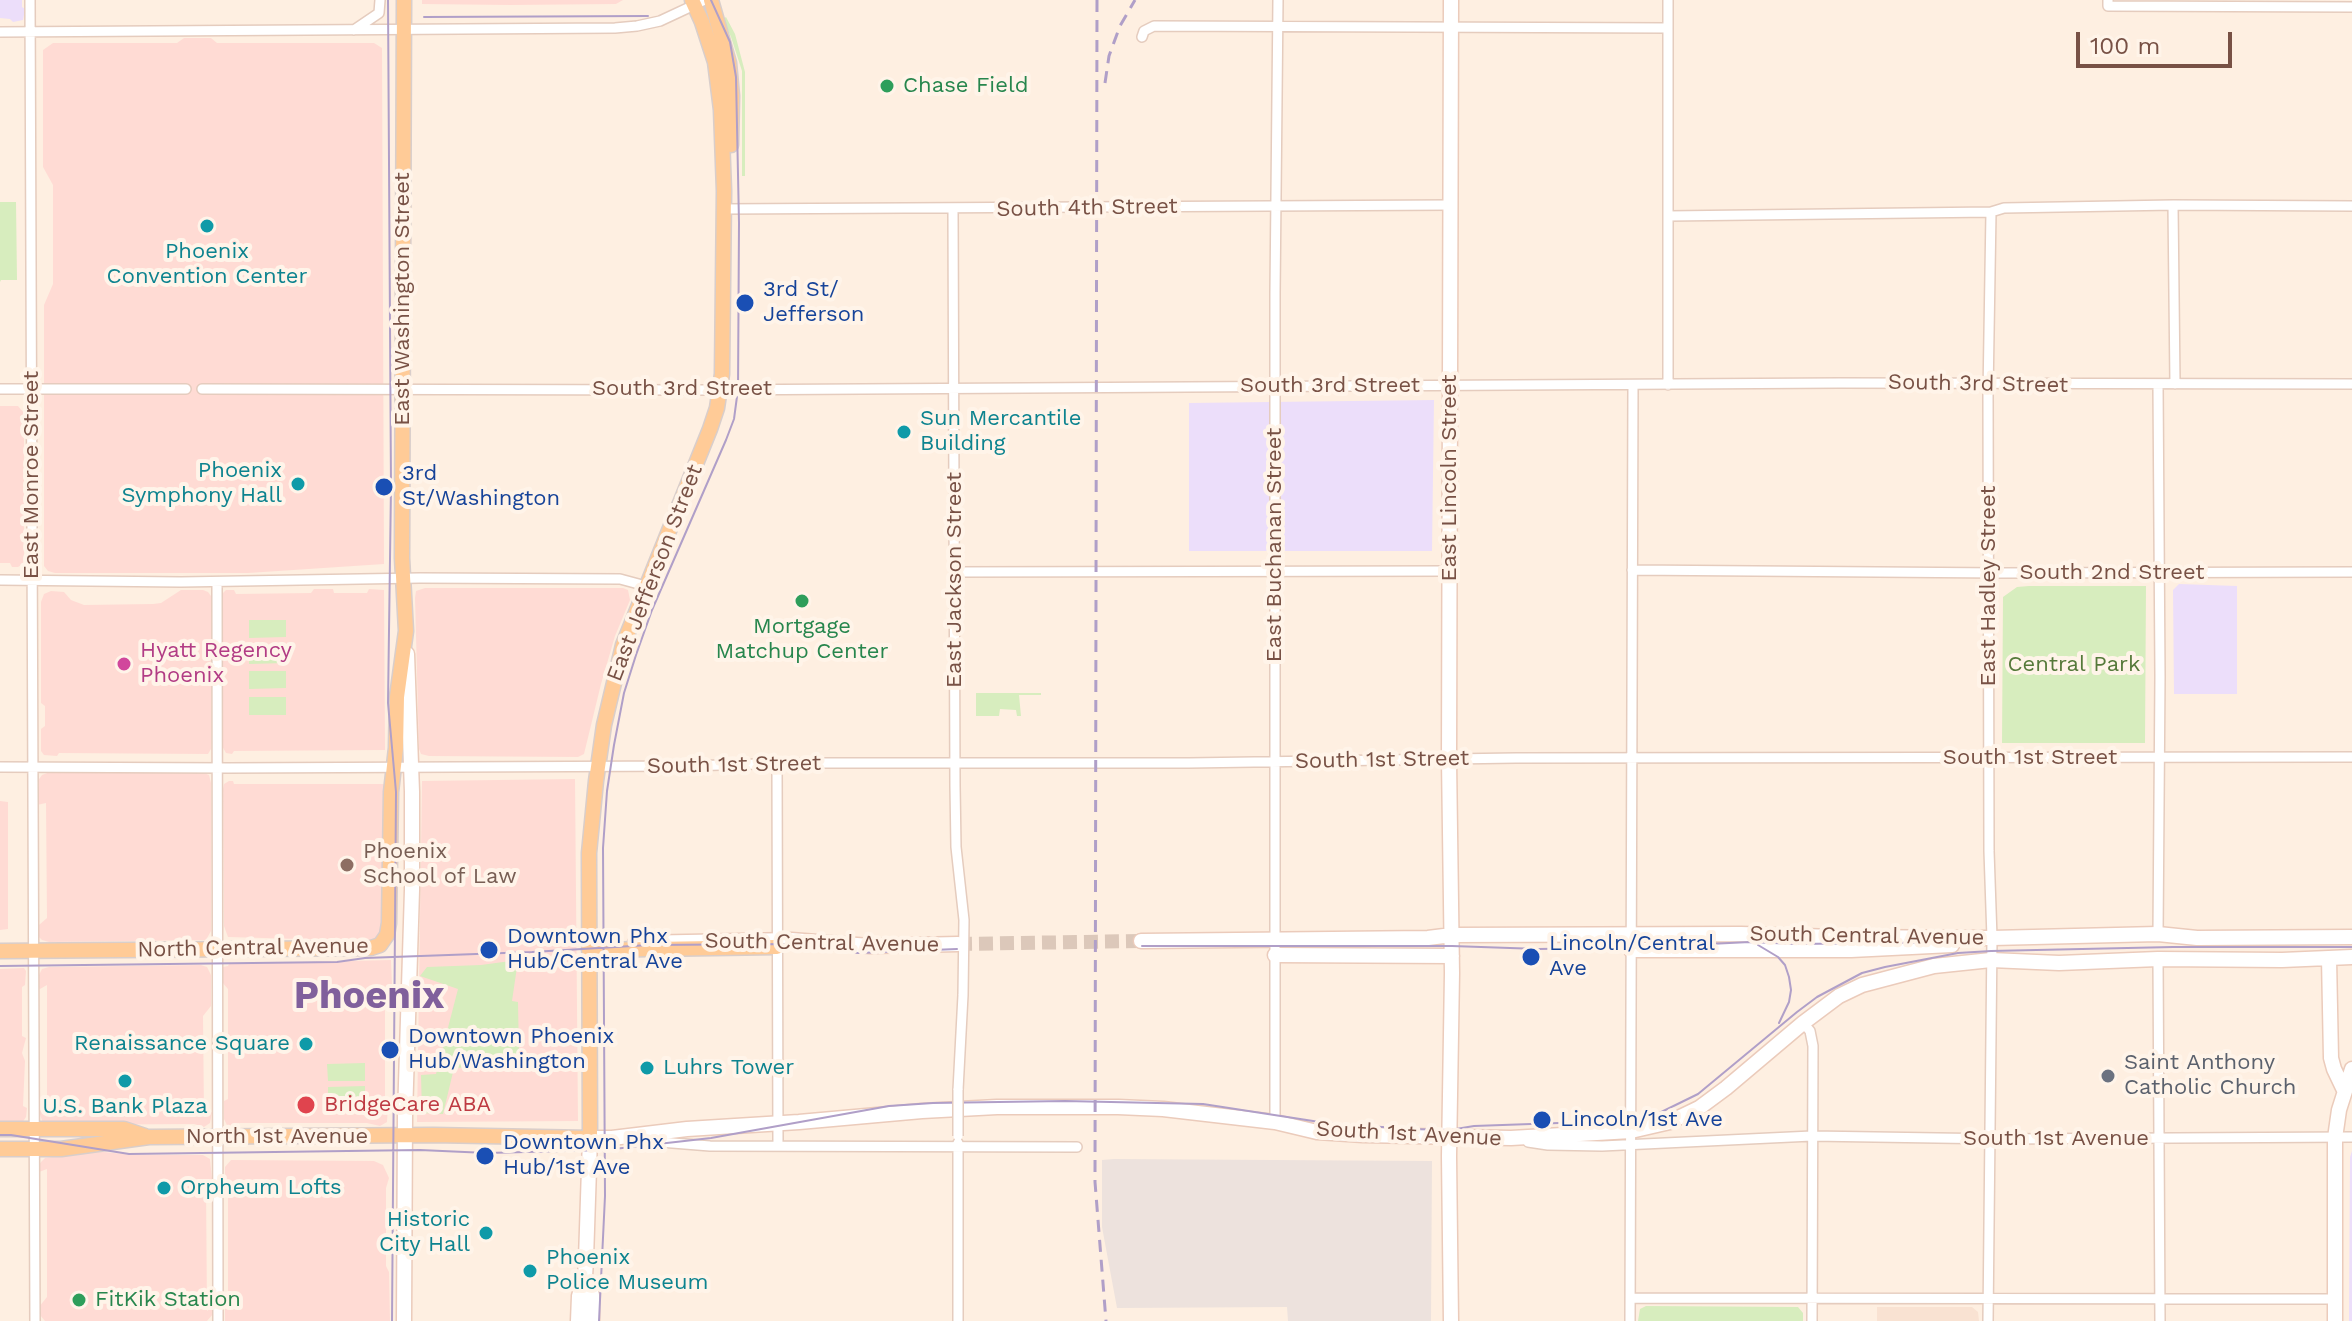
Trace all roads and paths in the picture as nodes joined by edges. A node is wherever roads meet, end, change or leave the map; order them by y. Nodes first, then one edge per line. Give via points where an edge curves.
1 (30, 0) edge
2 (380, 0) edge
3 (404, 0) edge
4 (1278, 0) edge
5 (1451, 0) edge
6 (1668, 0) edge
7 (701, 1) edge
8 (2108, 3) edge
9 (2352, 7) edge
10 (1278, 25) junction
11 (1450, 26) junction
12 (1668, 28) junction
13 (354, 30) junction
14 (404, 30) junction
15 (0, 32) edge
16 (30, 32) junction
17 (1142, 37) dead end
18 (1451, 205) junction
19 (2173, 205) junction
20 (1275, 206) junction
21 (2352, 206) edge
22 (723, 209) junction
23 (953, 209) junction
24 (1991, 212) junction
25 (1669, 216) junction
26 (1988, 383) junction
27 (2175, 384) junction
28 (2352, 384) edge
29 (1633, 385) junction
30 (1668, 385) junction
31 (2158, 385) junction
32 (1275, 386) junction
33 (1451, 386) junction
34 (955, 387) junction
35 (32, 388) junction
36 (0, 389) edge
37 (186, 389) dead end
38 (202, 389) dead end
39 (403, 389) junction
40 (720, 389) junction
41 (1632, 570) junction
42 (1276, 571) junction
43 (1449, 571) junction
44 (954, 572) junction
45 (2352, 572) edge
46 (1989, 573) junction
47 (2160, 573) junction
48 (403, 579) junction
49 (0, 580) edge
50 (32, 580) junction
51 (217, 582) junction
52 (646, 586) junction
53 (406, 631) junction
54 (1631, 757) junction
55 (2352, 757) edge
56 (1990, 758) junction
57 (2160, 758) junction
58 (1449, 760) junction
59 (1276, 761) junction
60 (956, 763) junction
61 (777, 764) junction
62 (598, 766) junction
63 (0, 767) edge
64 (33, 767) junction
65 (217, 768) junction
66 (394, 768) junction
67 (412, 768) junction
68 (2158, 934) junction
69 (1452, 935) junction
70 (2352, 937) edge
71 (1992, 938) junction
72 (1141, 941) tunnel mouth
73 (1631, 945) junction
74 (777, 946) junction
75 (961, 947) junction
76 (1275, 947) junction
77 (217, 950) junction
78 (589, 950) junction
79 (0, 951) edge
80 (34, 951) junction
81 (1452, 956) junction
82 (2352, 957) edge
83 (2329, 958) junction
84 (2158, 959) junction
85 (1991, 960) junction
86 (1803, 1023) junction
87 (2352, 1069) edge
88 (2344, 1090) junction
89 (1275, 1122) junction
90 (778, 1124) junction
91 (0, 1129) edge
92 (34, 1129) junction
93 (405, 1136) junction
94 (1812, 1136) junction
95 (149, 1137) junction
96 (218, 1137) junction
97 (1450, 1137) junction
98 (2352, 1137) edge
99 (590, 1138) junction
100 (612, 1138) junction
101 (1511, 1138) joint
102 (1631, 1138) junction
103 (2335, 1138) junction
104 (1989, 1139) junction
105 (2157, 1139) junction
106 (778, 1146) junction
107 (1077, 1147) dead end
108 (958, 1148) junction
109 (0, 1149) edge
110 (34, 1149) junction
111 (585, 1277) junction
112 (1631, 1298) junction
113 (1812, 1299) junction
114 (1988, 1299) junction
115 (2160, 1299) junction
116 (2334, 1299) junction
117 (35, 1321) edge
118 (218, 1321) edge
119 (404, 1321) edge
120 (578, 1321) edge
121 (592, 1321) edge
122 (958, 1321) edge
123 (1451, 1321) edge
124 (1630, 1321) edge
125 (1812, 1321) edge
126 (1988, 1321) edge
127 (2160, 1321) edge
128 (2335, 1321) edge

1 - 16 street, East Monroe Street
2 - 13 street via 379,13
3 - 14 main road, East Washington Street
4 - 10 street, East Buchanan Street
5 - 11 main road, East Lincoln Street
6 - 12 street
7 - 14 street via 649,24 615,28
7 - 22 main road, East Jefferson Street via 729,63 730,151
8 - 9 street
10 - 11 street
10 - 17 street via 1154,26
10 - 20 street, East Buchanan Street
11 - 12 street
11 - 18 main road, East Lincoln Street
12 - 25 street
13 - 14 street
13 - 16 street
14 - 39 main road, East Washington Street
15 - 16 street
16 - 35 street, East Monroe Street
18 - 20 street, South 4th Street
18 - 33 main road, East Lincoln Street
19 - 21 street
19 - 24 street
19 - 27 street
20 - 23 street, South 4th Street
20 - 32 street, East Buchanan Street
22 - 23 street, South 4th Street
22 - 40 main road, East Jefferson Street
23 - 34 street, East Jackson Street
24 - 25 street
24 - 26 street, East Hadley Street
25 - 30 street
26 - 30 street, South 3rd Street
26 - 31 street, South 3rd Street
26 - 46 street, East Hadley Street
27 - 28 street, South 3rd Street
27 - 31 street, South 3rd Street
29 - 30 street, South 3rd Street
29 - 33 street, South 3rd Street
29 - 41 street
31 - 47 street
32 - 33 street, South 3rd Street
32 - 34 street, South 3rd Street
32 - 42 street, East Buchanan Street
33 - 43 main road, East Lincoln Street
34 - 40 street, South 3rd Street
34 - 44 street, East Jackson Street
35 - 36 street
35 - 37 street
35 - 50 street, East Monroe Street
38 - 39 street, South 3rd Street
39 - 40 street, South 3rd Street
39 - 48 main road, East Washington Street
40 - 52 main road, East Jefferson Street via 710,429
41 - 46 street, South 2nd Street
41 - 54 street
42 - 43 street
42 - 44 street
42 - 59 street, East Buchanan Street
43 - 58 main road, East Lincoln Street
44 - 60 street, East Jackson Street
45 - 47 street, South 2nd Street
46 - 47 street, South 2nd Street
46 - 56 street, East Hadley Street
47 - 57 street
48 - 51 street
48 - 52 street via 620,579
48 - 53 main road, East Washington Street
49 - 50 street
50 - 51 street
50 - 64 street, East Monroe Street
51 - 65 street
52 - 62 main road, East Jefferson Street via 610,693
53 - 66 main road, North Central Avenue
53 - 67 main road, East Washington Street
54 - 56 street, South 1st Street
54 - 58 street, South 1st Street
54 - 73 street
55 - 57 street, South 1st Street
56 - 57 street, South 1st Street
56 - 71 street, East Hadley Street
57 - 68 street
58 - 59 street, South 1st Street
58 - 69 main road, East Lincoln Street
59 - 60 street, South 1st Street
59 - 76 street, East Buchanan Street
60 - 61 street, South 1st Street
60 - 75 street, East Jackson Street
61 - 62 street, South 1st Street
61 - 74 street
62 - 67 street, South 1st Street
62 - 78 main road, East Jefferson Street via 589,853
63 - 64 street, South 1st Street
64 - 65 street, South 1st Street
64 - 80 street, East Monroe Street
65 - 66 street, South 1st Street
65 - 77 street
66 - 67 street, South 1st Street
66 - 77 main road, North Central Avenue via 384,941 371,948
67 - 93 main road, East Washington Street
68 - 70 main road, South Central Avenue
68 - 71 main road, South Central Avenue
69 - 73 main road, South Central Avenue
69 - 76 main road, South Central Avenue
69 - 81 main road, East Lincoln Street
71 - 73 main road, South Central Avenue via 1741,934
71 - 85 street, East Hadley Street
72 - 76 main road, South Central Avenue
73 - 102 street
74 - 75 main road, South Central Avenue
74 - 78 main road
74 - 90 street
75 - 108 street, East Jackson Street, bridge
76 - 81 main road
76 - 89 street, East Buchanan Street
77 - 80 main road, North Central Avenue
77 - 96 street
78 - 99 main road, East Jefferson Street
79 - 80 main road, North Central Avenue
80 - 92 street, East Monroe Street
81 - 97 main road, East Lincoln Street
82 - 83 main road, South Central Avenue
83 - 84 main road, South Central Avenue
83 - 88 main road via 2331,1058
84 - 85 main road, South Central Avenue
84 - 105 street
85 - 86 main road, South Central Avenue via 1934,966 1862,985
85 - 104 street, East Hadley Street
86 - 94 street via 1813,1046
86 - 102 main road, South Central Avenue via 1699,1108
87 - 88 main road
88 - 103 main road
89 - 90 main road, South 1st Avenue via 1118,1107 997,1107
89 - 97 main road, South 1st Avenue via 1317,1132
90 - 100 main road, South 1st Avenue
90 - 106 street
91 - 92 main road, North 1st Avenue
92 - 95 main road, North 1st Avenue via 124,1129
92 - 110 street, East Monroe Street
93 - 96 main road, North 1st Avenue
93 - 99 main road, South 1st Avenue
93 - 119 main road, East Washington Street
94 - 102 street, South 1st Avenue
94 - 104 street, South 1st Avenue
94 - 113 street
95 - 96 main road, North 1st Avenue
95 - 110 main road, North 1st Avenue
96 - 118 street
97 - 101 main road, South 1st Avenue
97 - 123 main road, East Lincoln Street
98 - 103 street, South 1st Avenue
99 - 100 main road, South 1st Avenue
99 - 111 main road
100 - 106 street, South 1st Avenue
101 - 102 main road, South Central Avenue
102 - 112 street
103 - 105 street, South 1st Avenue
103 - 116 main road
104 - 105 street, South 1st Avenue
104 - 114 street, East Hadley Street
105 - 115 street
106 - 108 street, South 1st Avenue
107 - 108 street, South 1st Avenue
108 - 122 street, East Jackson Street
109 - 110 main road, North 1st Avenue
110 - 117 street, East Monroe Street
111 - 120 main road
111 - 121 main road via 592,1295
112 - 113 street
112 - 124 street
113 - 114 street
113 - 125 street
114 - 115 street
114 - 126 street, East Hadley Street
115 - 116 street
115 - 127 street
116 - 128 main road

